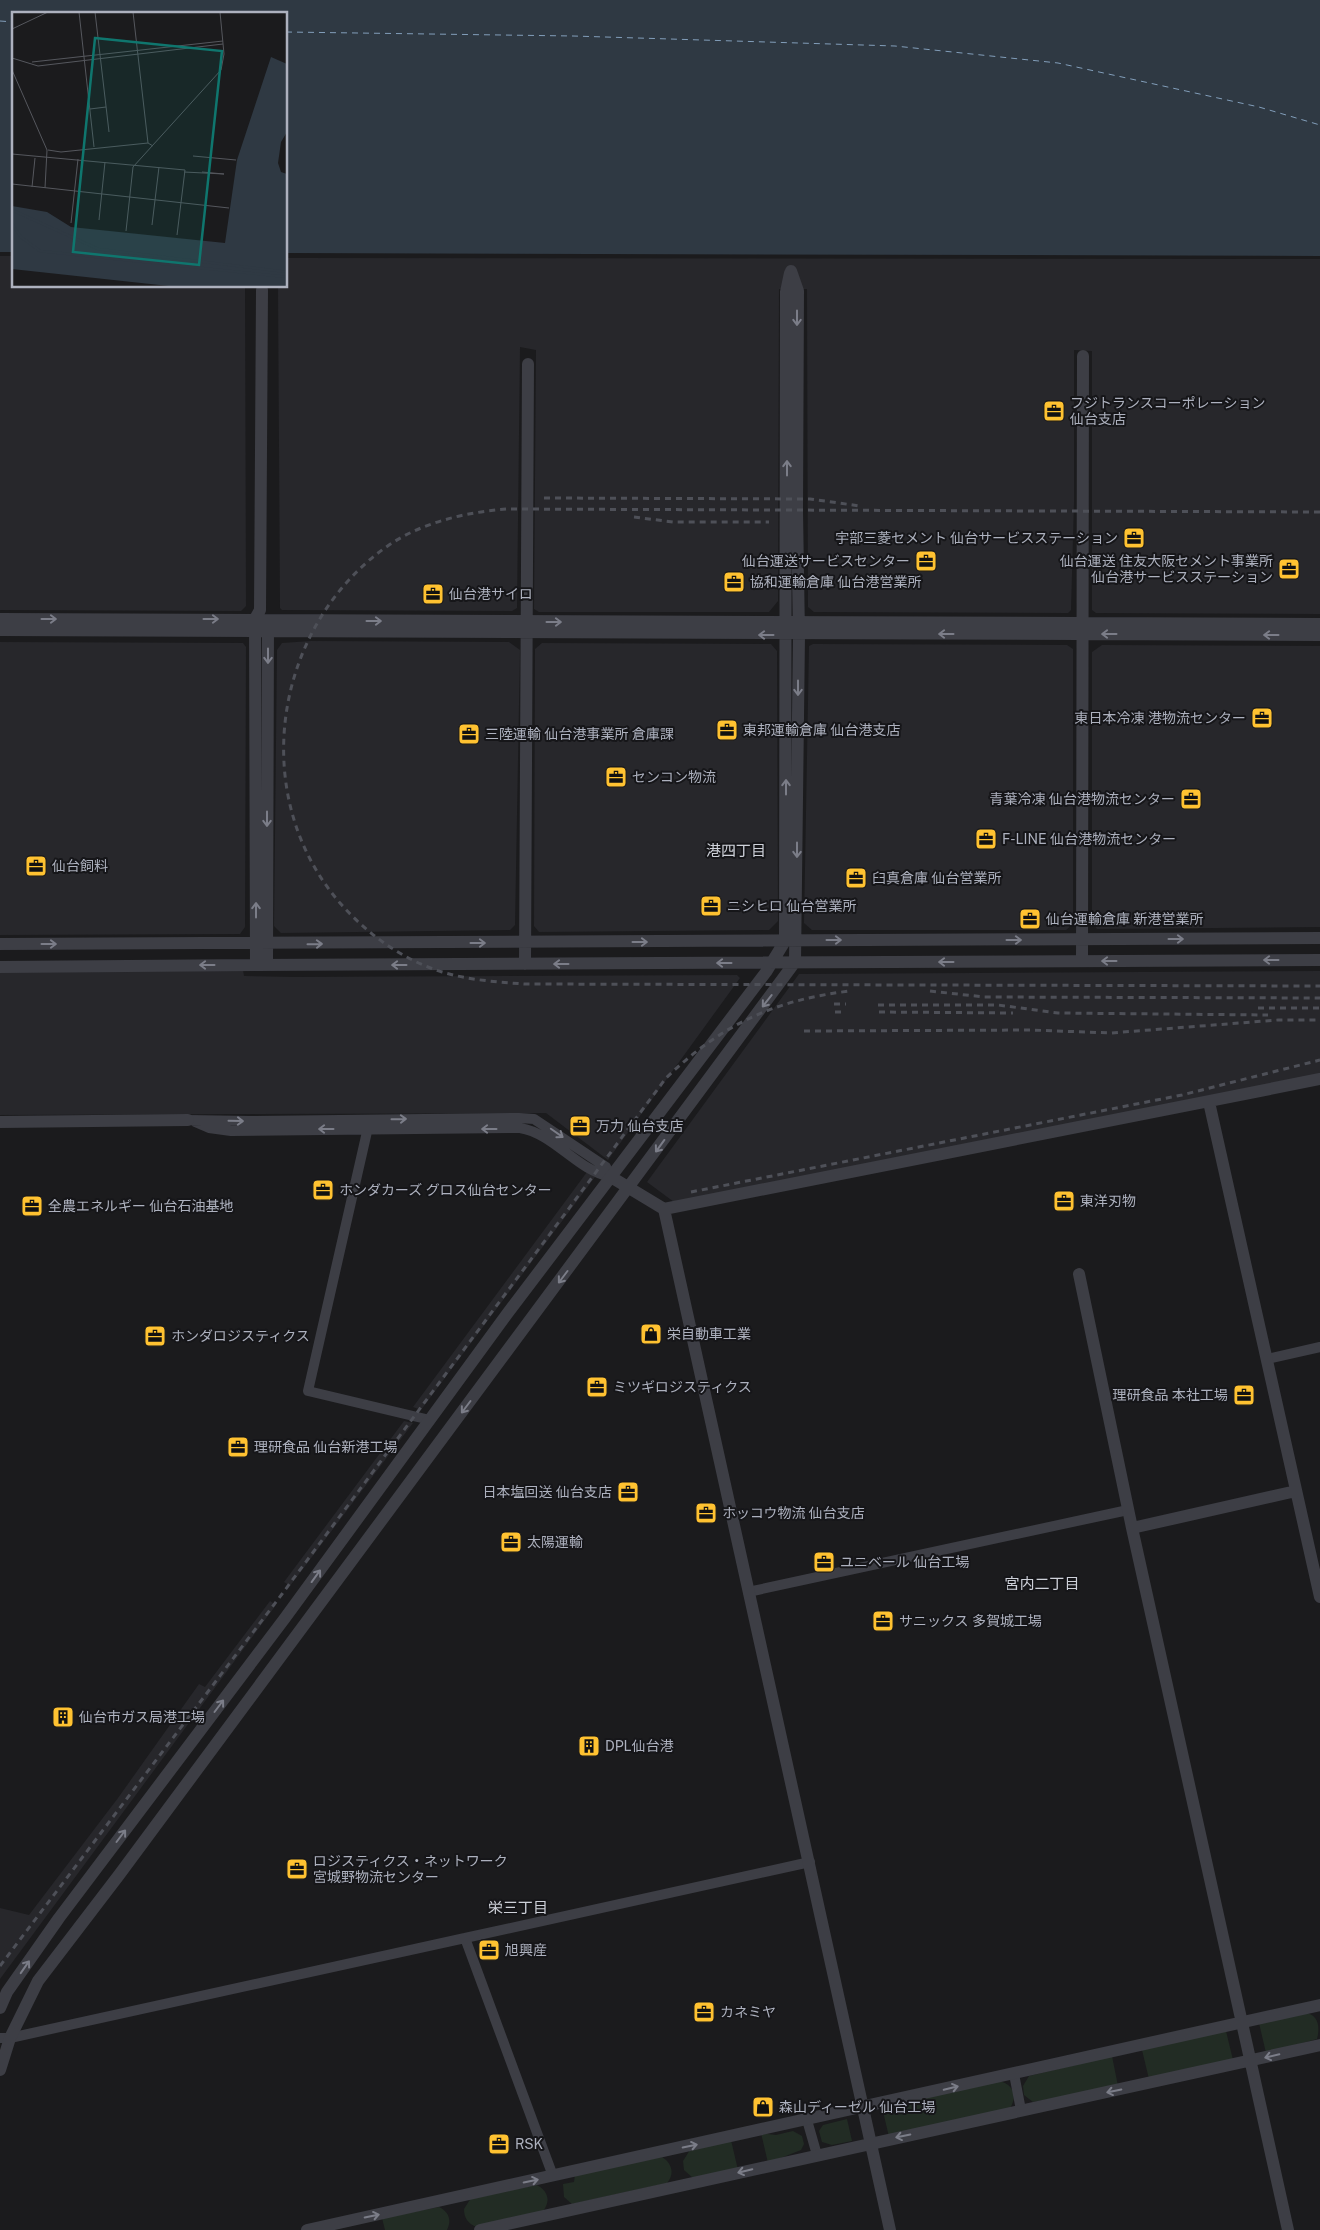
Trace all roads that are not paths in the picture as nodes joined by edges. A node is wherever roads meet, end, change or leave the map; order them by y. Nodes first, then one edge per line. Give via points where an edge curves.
1 (262, 290) dead end
2 (1083, 356) dead end
3 (528, 364) dead end
4 (0, 619) edge
5 (261, 623) junction
6 (1320, 624) edge
7 (527, 627) junction
8 (792, 628) junction
9 (1083, 628) junction
10 (0, 630) edge
11 (1320, 635) edge
12 (1320, 938) edge
13 (1082, 940) junction
14 (791, 941) junction
15 (525, 943) junction
16 (0, 944) edge
17 (261, 944) junction
18 (1320, 960) edge
19 (1082, 961) junction
20 (795, 962) junction
21 (772, 963) junction
22 (525, 964) junction
23 (261, 965) junction
24 (0, 967) edge
25 (1320, 1079) edge
26 (1209, 1102) junction
27 (188, 1120) joint
28 (0, 1122) edge
29 (369, 1124) junction
30 (611, 1177) junction
31 (629, 1188) junction
32 (664, 1209) junction
33 (1079, 1274) dead end
34 (1320, 1347) edge
35 (1267, 1359) junction
36 (430, 1420) junction
37 (1296, 1491) junction
38 (1128, 1510) junction
39 (1132, 1528) junction
40 (748, 1592) junction
41 (1320, 1597) edge
42 (285, 1618) junction
43 (300, 1629) junction
44 (810, 1862) junction
45 (465, 1938) junction
46 (1320, 2005) edge
47 (0, 2008) edge
48 (1242, 2022) junction
49 (5, 2038) edge
50 (1320, 2046) edge
51 (1251, 2061) junction
52 (0, 2070) edge
53 (1014, 2074) junction
54 (863, 2108) junction
55 (1021, 2110) junction
56 (807, 2120) junction
57 (870, 2143) junction
58 (816, 2155) junction
59 (553, 2176) junction
60 (308, 2230) edge
61 (480, 2230) edge
62 (890, 2230) edge
63 (1288, 2230) edge

1 - 5 street
2 - 9 street
3 - 7 street
4 -> 5 street
5 - 7 street
5 - 10 street
5 - 17 street
6 - 9 street
7 - 8 street
7 - 15 street
8 -> 8 street via 786,292 791,271 798,291
8 - 9 street
8 - 14 street
11 -> 9 street
9 - 13 street
13 -> 12 street
14 -> 13 street
13 - 19 street
15 -> 14 street
14 - 20 street
14 - 21 street
17 -> 15 street
15 - 22 street
16 -> 17 street
17 - 23 street
18 -> 19 street
19 -> 20 street
20 - 21 street
20 -> 31 street
21 -> 22 street
21 - 30 street
22 -> 23 street
23 -> 24 street
25 - 26 street
26 - 32 street
26 - 35 street
27 - 28 street
27 - 29 street via 209,1128 232,1130
29 - 30 street via 531,1130 595,1173
29 - 36 street via 308,1391
30 - 31 street
30 - 36 street
31 - 32 street
31 -> 43 street
32 - 40 street
33 - 38 street
34 - 35 street
35 - 37 street
42 -> 36 street
37 - 39 street
37 - 41 street
38 - 39 street
38 - 40 street
39 - 48 street
40 - 44 street
42 - 43 street
47 -> 42 street via 7,1992 59,1918
43 - 49 street via 38,1981
44 - 45 street
44 - 54 street
45 - 49 street
45 - 59 street
46 - 48 street
48 - 51 street
48 - 53 street
49 - 52 street
50 -> 51 street
51 -> 55 street
51 - 63 street
54 -> 53 street
53 - 55 street
54 - 56 street
54 - 57 street
55 -> 57 street
56 - 58 street
59 -> 56 street
57 - 58 street
57 - 62 street
58 -> 61 street
60 -> 59 street

